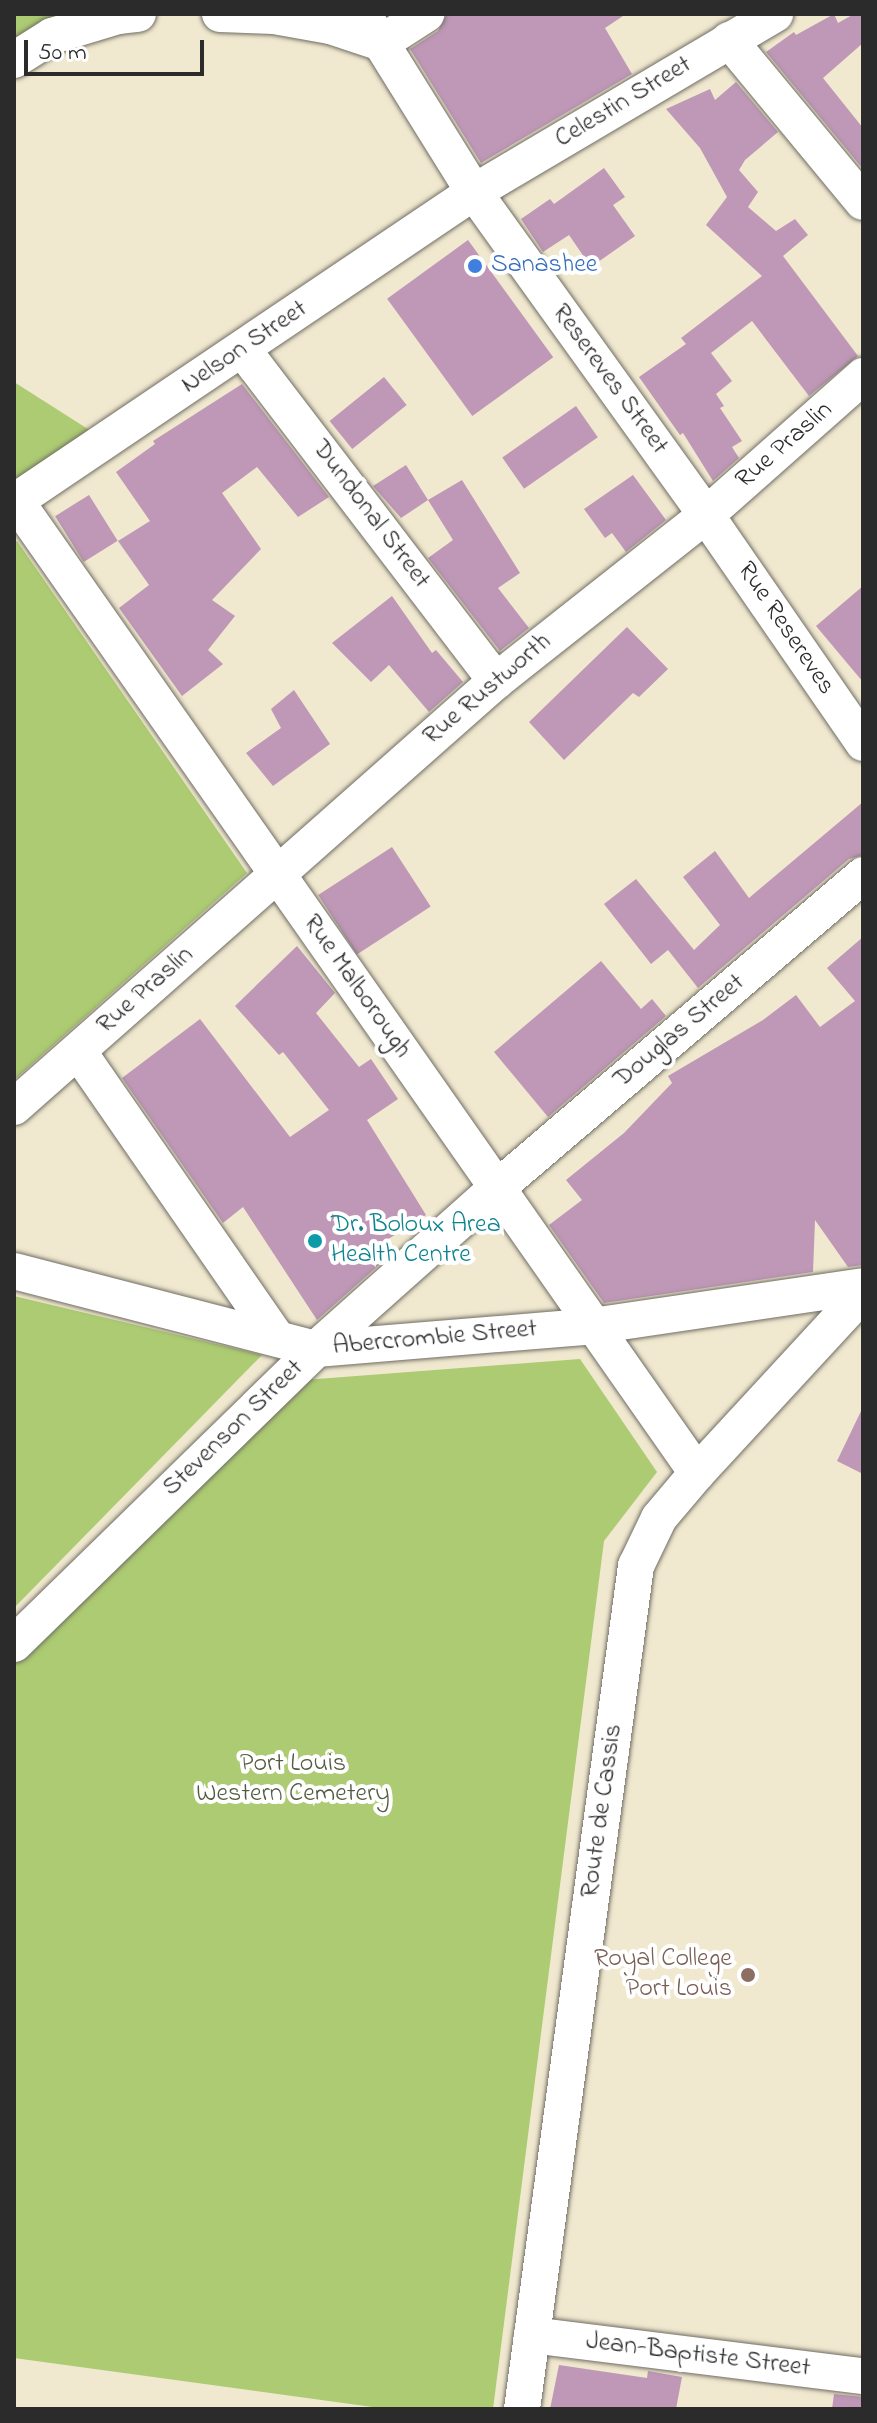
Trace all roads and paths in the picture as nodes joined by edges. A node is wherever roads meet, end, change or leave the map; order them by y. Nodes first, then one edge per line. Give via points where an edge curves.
1 (138, 14) edge
2 (220, 14) edge
3 (426, 14) edge
4 (775, 14) edge
5 (372, 29) edge
6 (729, 40) junction
7 (14, 60) edge
8 (474, 192) junction
9 (863, 202) edge
10 (243, 350) junction
11 (863, 376) edge
12 (15, 502) edge
13 (706, 515) junction
14 (496, 681) junction
15 (863, 743) edge
16 (277, 874) junction
17 (863, 875) edge
18 (78, 1051) junction
19 (14, 1107) edge
20 (497, 1188) junction
21 (14, 1271) edge
22 (863, 1286) edge
23 (863, 1293) edge
24 (593, 1326) junction
25 (276, 1337) junction
26 (316, 1349) junction
27 (697, 1473) junction
28 (14, 1644) edge
29 (532, 2335) junction
30 (863, 2376) edge
31 (522, 2409) edge

1 - 7 street via 52,36
2 - 5 street
3 - 5 street
4 - 6 street, Celestin Street
5 - 8 street, Resereves Street
6 - 8 street, Celestin Street
6 - 9 street
8 - 10 street, Nelson Street
8 - 13 street, Resereves Street
10 - 12 street, Nelson Street
10 - 14 street, Dundonal Street
11 - 13 street, Rue Praslin
12 - 16 street, Rue Malborough
13 - 14 street, Rue Rustworth
13 - 15 street, Rue Resereves
14 - 16 street, Rue Rustworth
16 - 18 street, Rue Praslin
16 - 20 street, Rue Malborough
17 - 20 street, Douglas Street
18 - 19 street, Rue Praslin
18 - 25 street
20 - 24 street, Rue Malborough
20 - 26 street, Stevenson Street
21 - 25 street, Abercrombie Street
22 - 24 street, Abercrombie Street
23 - 27 street, Route de Cassis
24 - 26 street, Abercrombie Street
24 - 27 street, Rue Malborough
25 - 26 street, Abercrombie Street
26 - 28 street, Stevenson Street
27 - 29 street, Route de Cassis via 659,1518 636,1566
29 - 30 street, Jean-Baptiste Street
29 - 31 street, Route de Cassis

